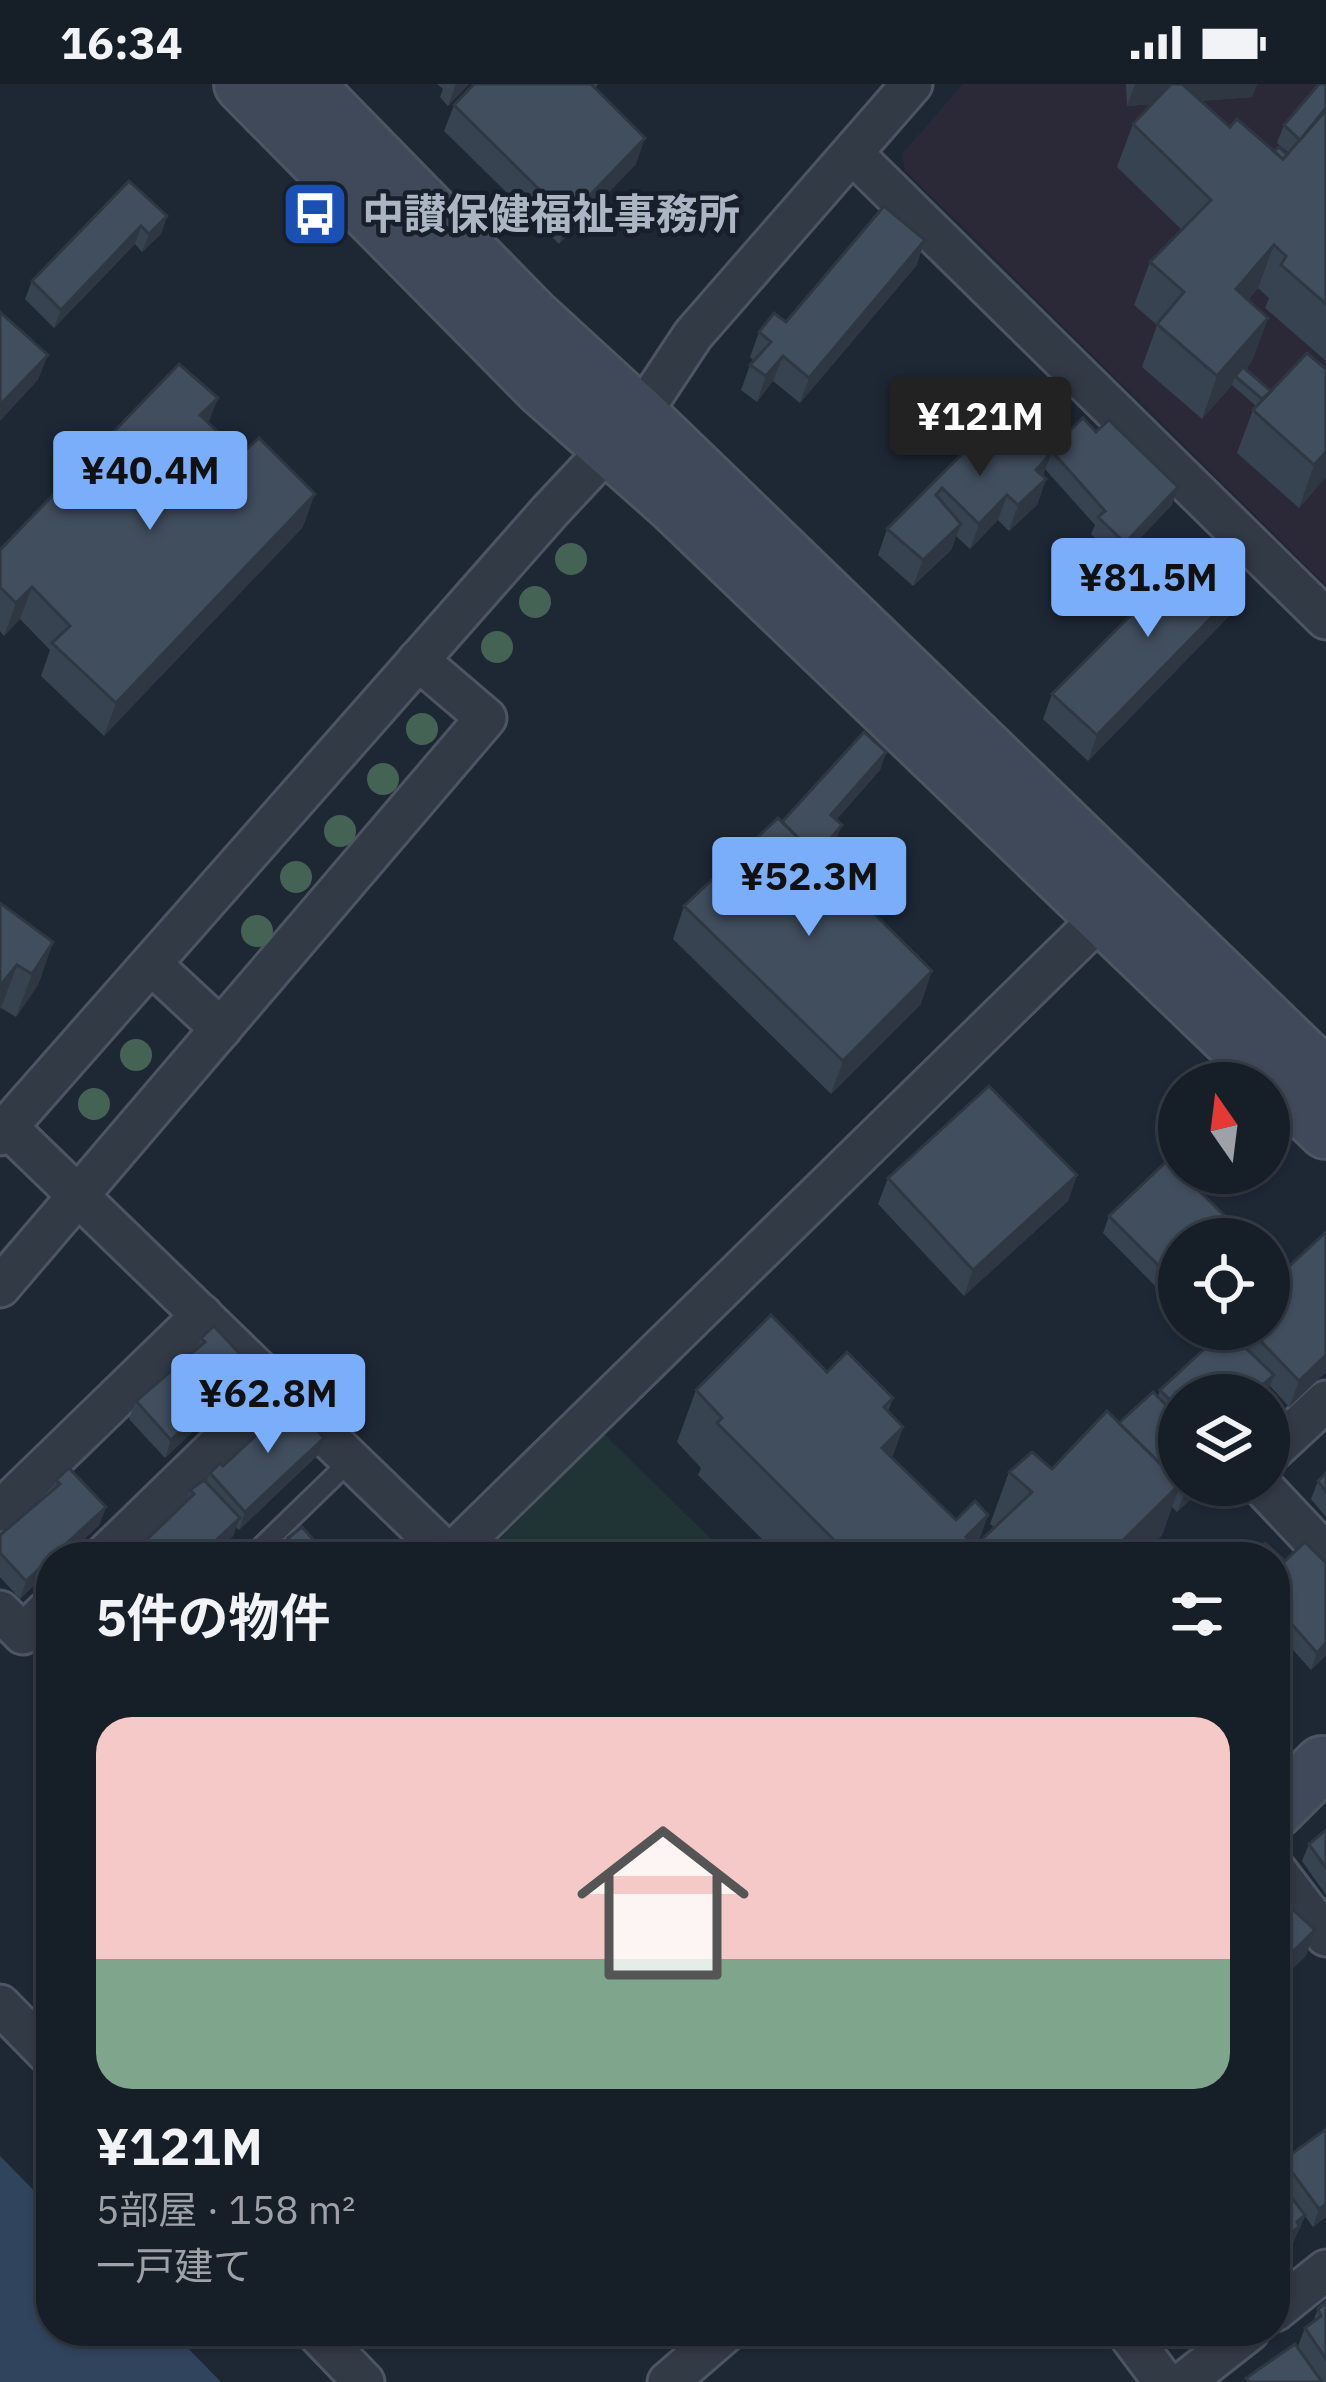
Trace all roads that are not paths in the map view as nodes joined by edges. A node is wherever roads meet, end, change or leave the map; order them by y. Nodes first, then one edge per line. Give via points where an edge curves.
1 (242, 84) edge
2 (305, 84) edge
3 (912, 84) edge
4 (854, 155) junction
5 (626, 431) junction
6 (1326, 620) edge
7 (418, 661) junction
8 (1116, 903) junction
9 (151, 964) junction
10 (220, 1029) junction
11 (1320, 1101) edge
12 (4, 1131) edge
13 (78, 1196) junction
14 (0, 1287) edge
15 (202, 1315) junction
16 (278, 1387) junction
17 (1326, 1401) edge
18 (1290, 1434) edge
19 (352, 1459) junction
20 (1281, 1506) edge
21 (0, 1511) edge
22 (118, 1542) edge
23 (266, 1542) edge
24 (435, 1542) edge
25 (465, 1542) edge
26 (1326, 1554) edge
27 (0, 1611) edge
28 (36, 1621) edge
29 (1324, 1762) edge
30 (1290, 1796) edge
31 (1290, 1889) edge
32 (1326, 1936) edge
33 (0, 2005) edge
34 (36, 2042) edge
35 (1326, 2270) edge
36 (1290, 2299) edge
37 (329, 2346) edge
38 (710, 2346) edge
39 (1137, 2346) edge
40 (1230, 2346) edge
41 (364, 2382) edge
42 (668, 2382) edge
43 (1164, 2382) edge
44 (1184, 2382) edge

1 - 5 street via 542,388
2 - 5 street via 530,315
3 - 4 street
4 - 5 street via 693,335
4 - 6 street
5 - 7 street
5 - 8 street
7 - 9 street
7 - 10 street via 486,718
8 - 11 street
8 - 25 street
9 - 10 street
9 - 12 street
10 - 13 street
12 - 13 street
13 - 14 street
13 - 15 street
15 - 16 street
15 - 21 street
16 - 19 street
16 - 22 street
17 - 18 street
19 - 23 lane
19 - 24 street
20 - 26 street
27 - 28 street via 23,1634
29 - 30 street
31 - 32 street
33 - 34 street
35 - 36 street
37 - 41 street
38 - 42 street
39 - 43 street
40 - 44 street

